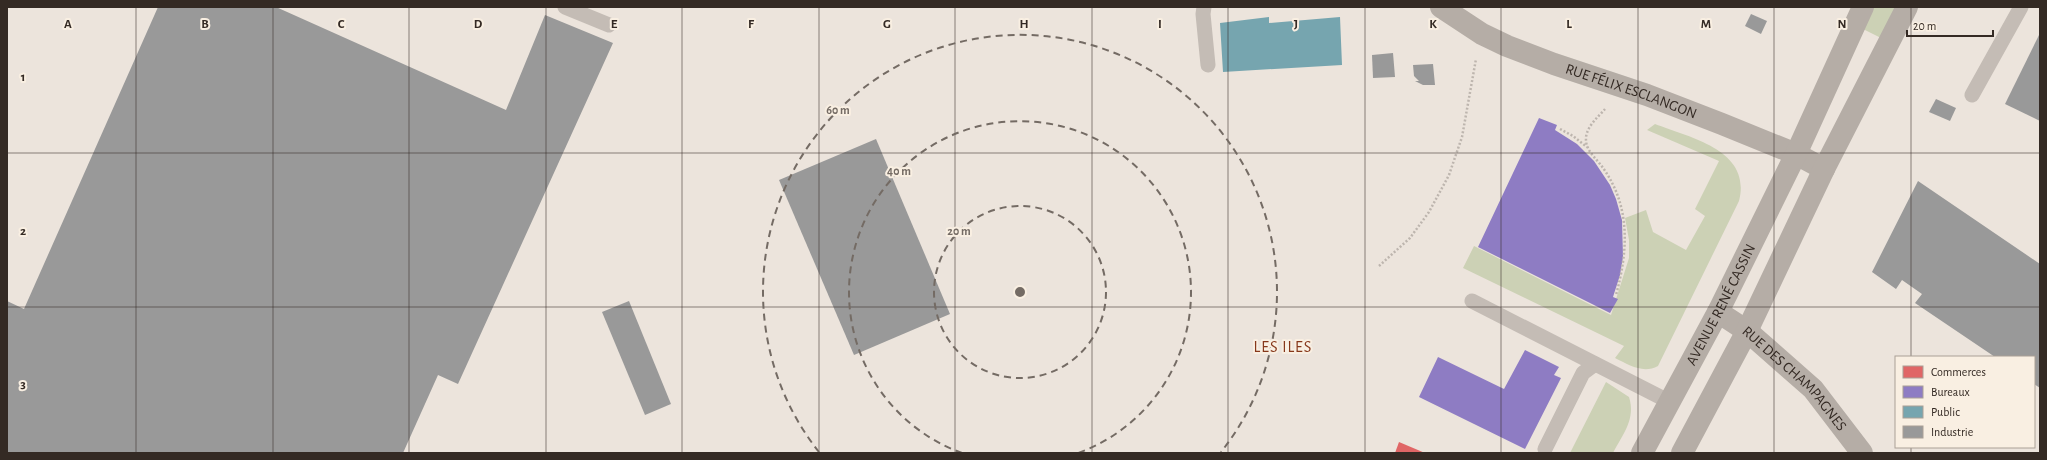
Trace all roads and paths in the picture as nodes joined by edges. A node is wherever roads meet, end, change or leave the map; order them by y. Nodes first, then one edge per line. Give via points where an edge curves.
1 (565, 7) edge
2 (1204, 7) edge
3 (1441, 7) edge
4 (1863, 7) edge
5 (1907, 7) edge
6 (2021, 7) edge
7 (609, 25) dead end
8 (1482, 34) junction
9 (1208, 65) dead end
10 (1616, 85) junction
11 (1972, 95) dead end
12 (1560, 129) dead end
13 (1587, 148) junction
14 (1796, 154) junction
15 (1824, 169) junction
16 (1379, 266) dead end
17 (1616, 294) dead end
18 (1472, 301) dead end
19 (1718, 312) junction
20 (1747, 331) junction
21 (1595, 364) junction
22 (1670, 402) junction
23 (1546, 449) dead end
24 (1642, 453) edge
25 (1682, 453) edge
26 (1862, 453) edge

1 - 7 lane
2 - 9 lane
3 - 8 main road, RUE FÉLIX ESCLANGON
4 - 14 main road, AVENUE RENÉ CASSIN
5 - 15 main road
6 - 11 lane
8 - 10 main road, RUE FÉLIX ESCLANGON via 1554,64
8 - 16 path via 1462,137 1449,174 1410,238
10 - 13 path via 1605,109 1587,132
10 - 14 main road, RUE FÉLIX ESCLANGON
12 - 13 path
13 - 17 path via 1612,183 1624,212 1625,252
14 - 15 main road, RUE FÉLIX ESCLANGON
14 - 19 main road, AVENUE RENÉ CASSIN
15 - 20 main road
18 - 21 lane
19 - 20 main road, RUE DES CHAMPAGNES
19 - 22 main road, AVENUE RENÉ CASSIN
20 - 25 main road
20 - 26 main road, RUE DES CHAMPAGNES via 1813,389
21 - 22 lane
21 - 23 lane via 1583,373
22 - 24 main road, AVENUE RENÉ CASSIN

